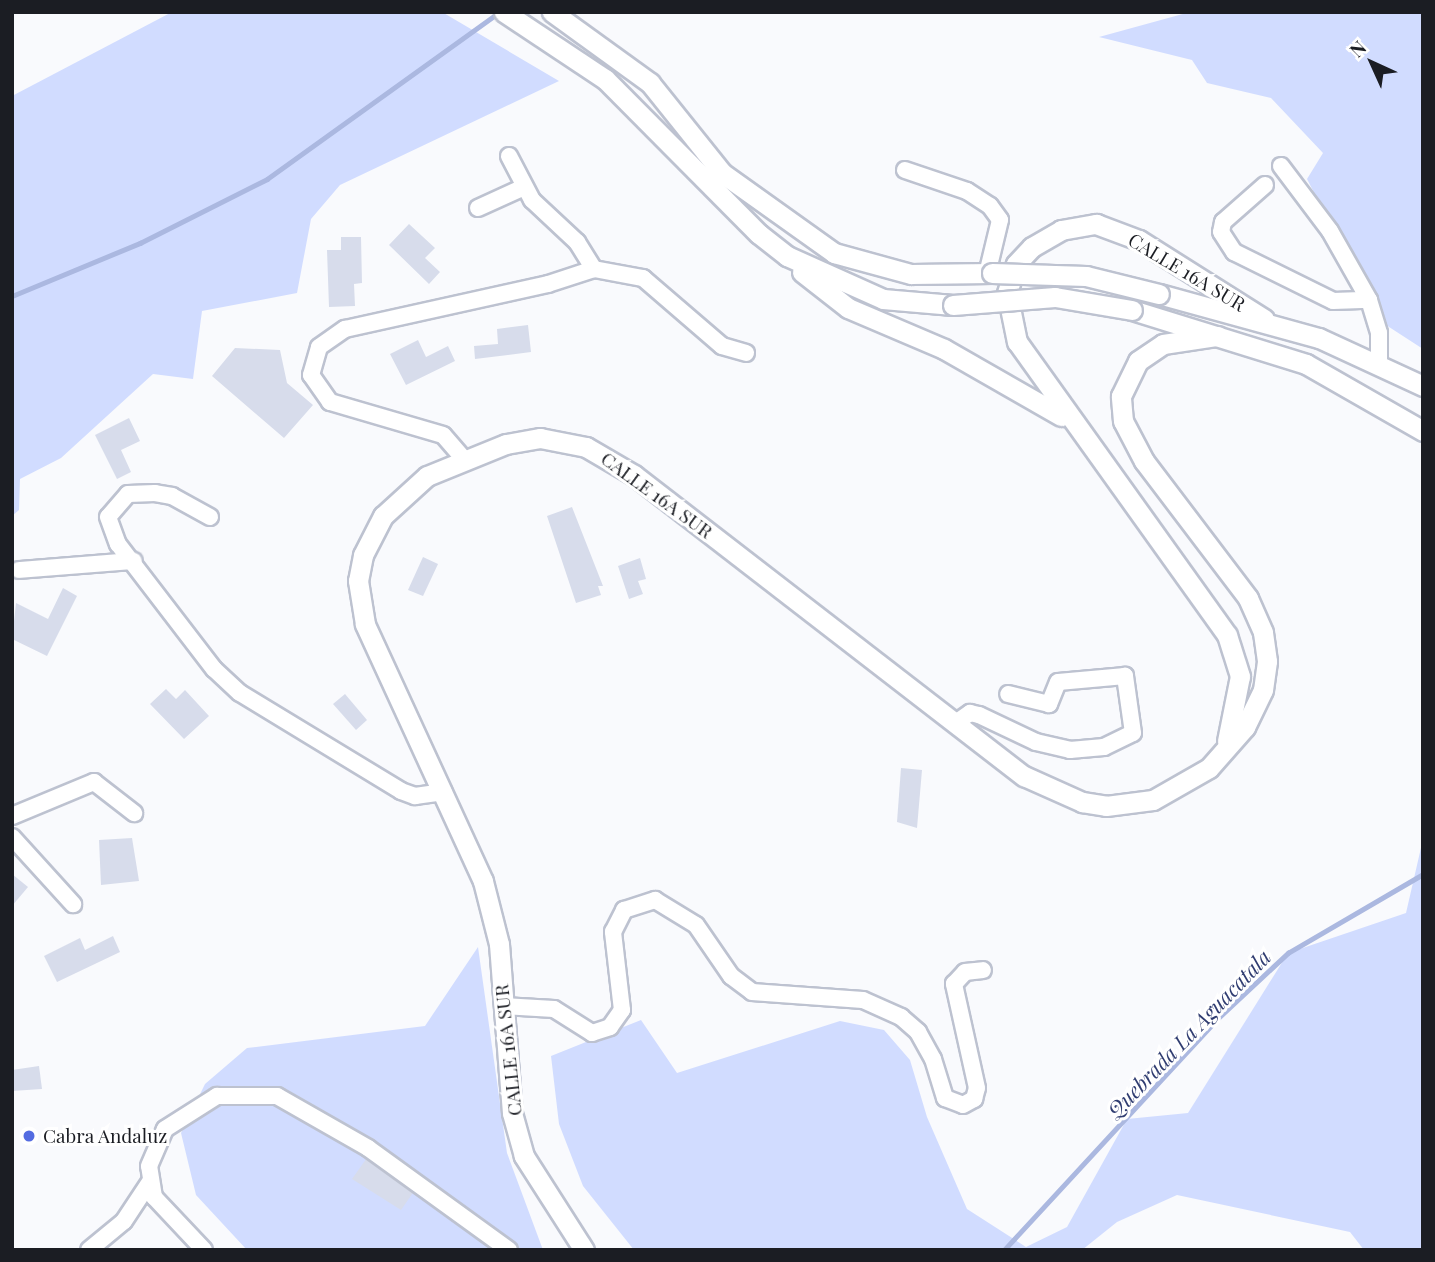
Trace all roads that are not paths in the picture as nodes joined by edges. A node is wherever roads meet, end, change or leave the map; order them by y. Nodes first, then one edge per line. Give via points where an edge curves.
1 (504, 12) edge
2 (552, 12) edge
3 (509, 156) dead end
4 (1281, 166) dead end
5 (905, 170) dead end
6 (1265, 186) dead end
7 (524, 187) junction
8 (478, 208) dead end
9 (787, 256) junction
10 (594, 269) junction
11 (990, 274) junction
12 (1369, 300) junction
13 (1265, 319) junction
14 (1217, 336) junction
15 (746, 353) dead end
16 (1379, 362) junction
17 (1423, 387) edge
18 (1073, 424) junction
19 (1423, 430) edge
20 (463, 458) junction
21 (210, 517) dead end
22 (134, 561) junction
23 (19, 570) dead end
24 (1008, 694) dead end
25 (957, 722) junction
26 (1222, 755) junction
27 (444, 792) junction
28 (134, 813) dead end
29 (12, 816) edge
30 (12, 837) edge
31 (73, 904) dead end
32 (983, 970) dead end
33 (503, 1006) junction
34 (151, 1180) junction
35 (89, 1250) edge
36 (204, 1250) edge
37 (509, 1250) edge
38 (584, 1250) edge

1 - 9 main road via 646,114 759,234
2 - 11 main road via 650,83 722,173 834,253 911,274
3 - 7 lane
4 - 12 lane via 1330,231
5 - 11 lane via 967,191 990,206 1000,220
6 - 12 lane via 1223,222 1221,232 1234,252 1333,300
7 - 8 lane
7 - 10 lane via 578,242
9 - 14 main road, bridge via 883,299 953,305 1055,297 1132,310
9 - 18 main road via 810,281 848,308 944,349
10 - 15 lane via 643,278 722,346
10 - 20 lane via 548,284 345,329 319,347 311,376 330,402 443,435
11 - 13 main road, bridge via 1086,276
12 - 16 lane via 1379,333
13 - 16 main road
13 - 18 main road, CALLE 16A SUR via 1115,229 1077,225 1046,237 1016,264 1007,308 1017,342
14 - 19 main road via 1306,364
14 - 26 main road, CALLE 16A SUR via 1175,341 1147,353 1129,373 1121,407 1144,461 1248,598 1263,632 1267,660 1263,690 1245,727
16 - 17 main road
18 - 26 main road, CALLE 16A SUR via 1227,635 1236,657 1240,694
20 - 25 main road, CALLE 16A SUR via 540,438 565,440 612,458
20 - 27 main road, CALLE 16A SUR via 412,487 383,516 367,544 358,581 365,624 378,657
21 - 22 lane via 172,496 128,494 108,517 118,544
22 - 23 lane
22 - 27 lane via 215,669 240,693 401,791 415,796
24 - 25 lane via 1049,704 1058,682 1125,676 1133,733 1104,747 1070,750 1036,743 979,715 970,713
25 - 26 main road, CALLE 16A SUR via 1054,793 1106,806 1174,791
27 - 33 main road, CALLE 16A SUR via 493,911
28 - 29 lane via 94,782
30 - 31 lane
32 - 33 lane via 965,972 954,984 977,1088 974,1099 963,1105 946,1098 918,1032 901,1017 863,1000 752,992 731,976 696,925 656,900 633,904 617,919 611,945 622,1010 610,1027 592,1032 554,1009
33 - 38 main road, CALLE 16A SUR via 512,1113 524,1156
34 - 35 lane via 124,1221
34 - 36 lane via 154,1197
34 - 37 lane via 149,1166 165,1129 217,1096 277,1096 368,1148

